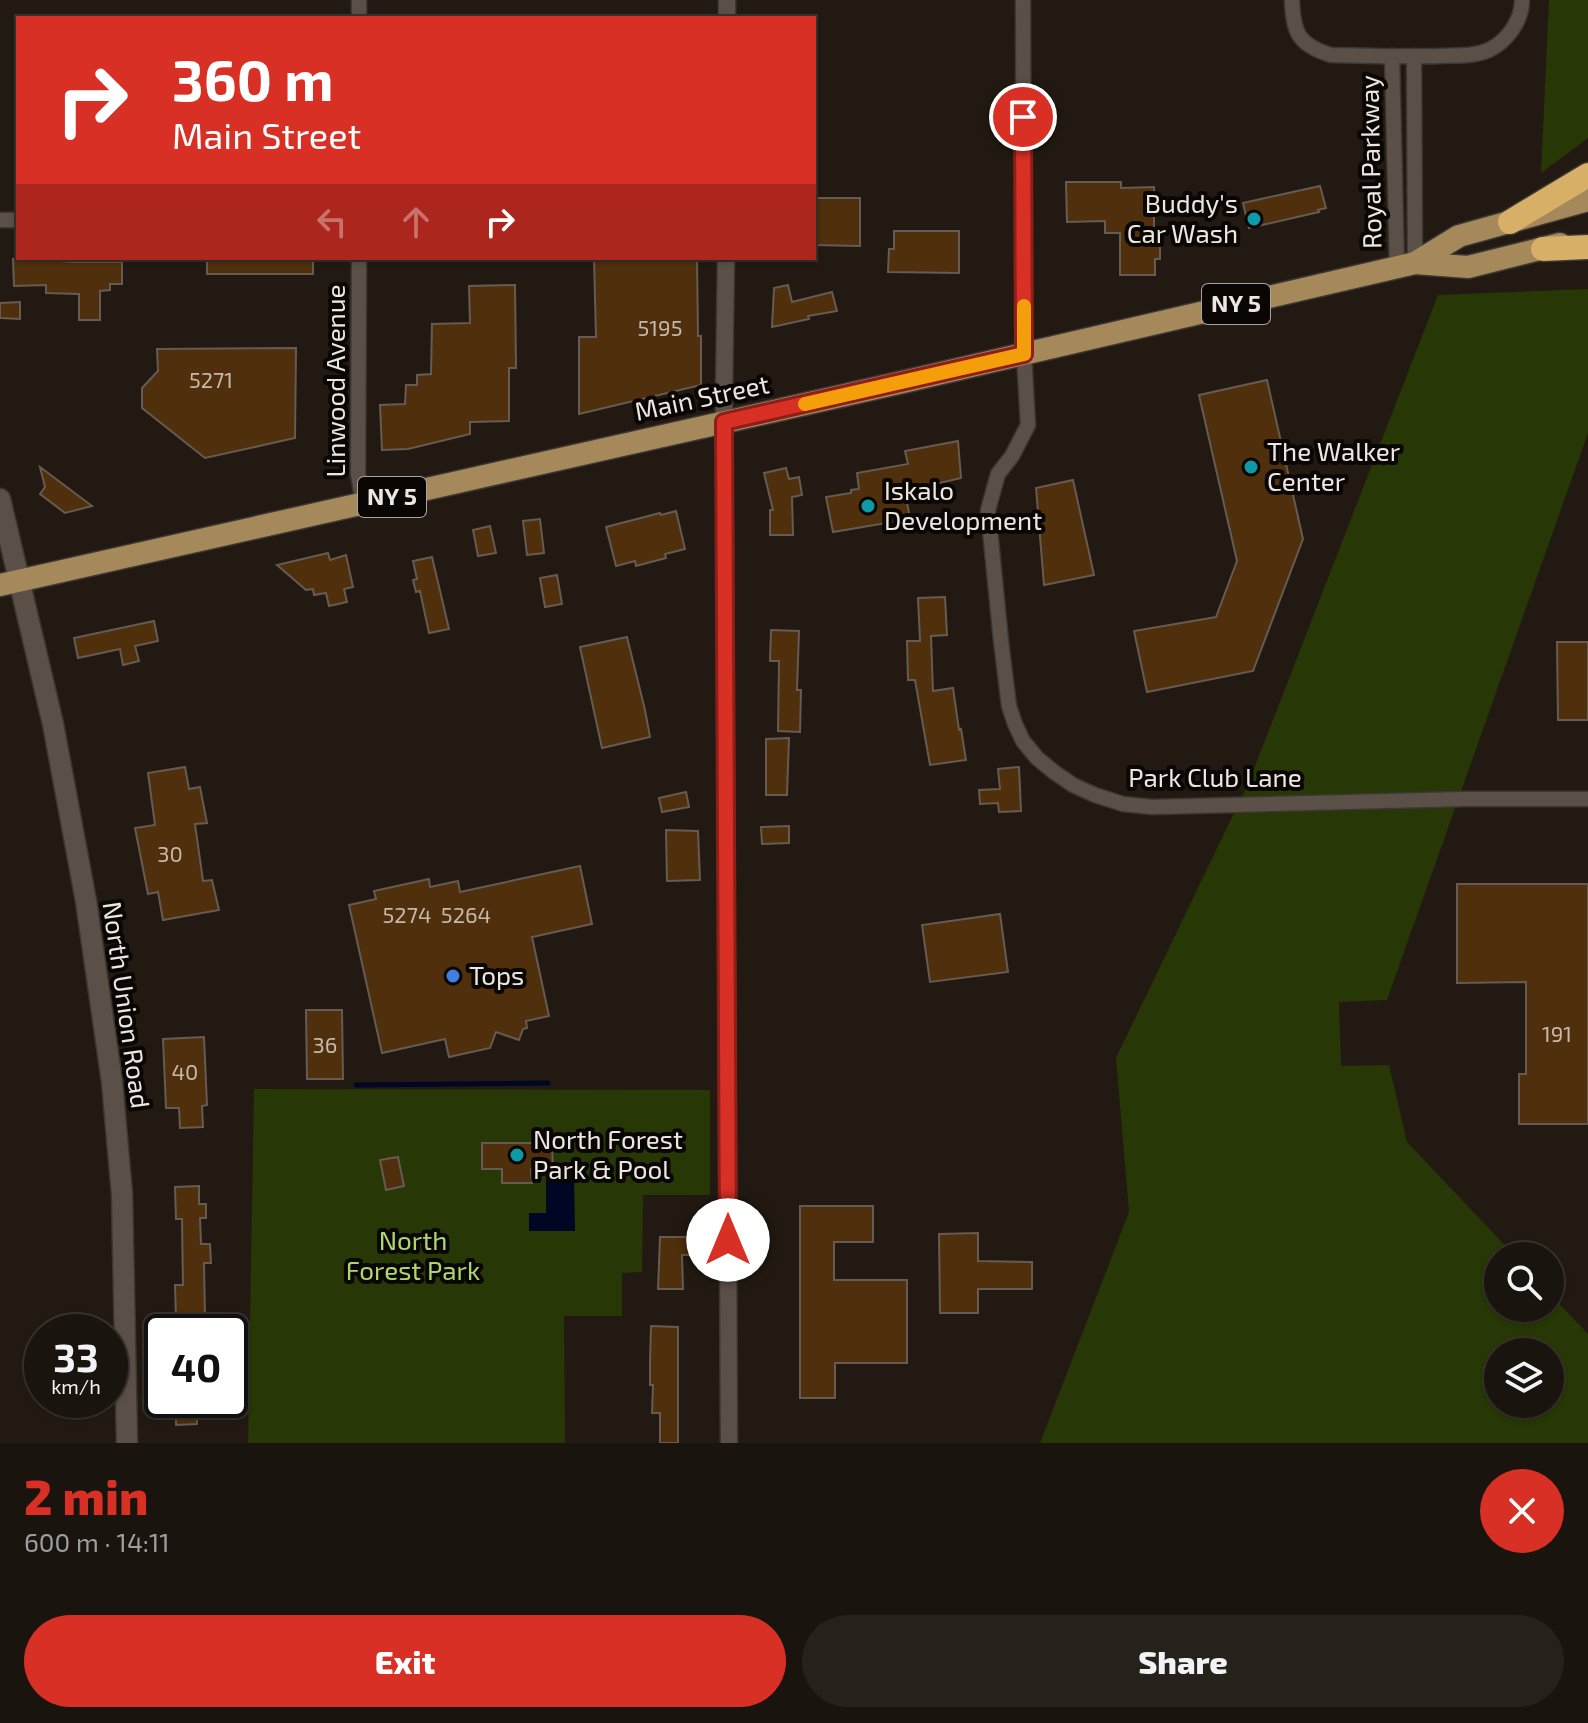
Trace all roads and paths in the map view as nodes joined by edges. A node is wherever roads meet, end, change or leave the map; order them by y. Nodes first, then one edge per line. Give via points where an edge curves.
1 (1023, 0) edge
2 (1292, 0) edge
3 (1522, 0) edge
4 (1392, 56) junction
5 (1414, 56) junction
6 (1588, 175) edge
7 (1588, 200) edge
8 (1510, 222) junction
9 (1588, 236) edge
10 (1588, 247) edge
11 (1543, 249) junction
12 (359, 260) edge
13 (726, 260) edge
14 (1406, 266) junction
15 (1024, 354) junction
16 (724, 422) junction
17 (0, 499) edge
18 (363, 503) junction
19 (10, 583) edge
20 (1588, 799) edge
21 (127, 1443) edge
22 (729, 1443) edge

1 - 15 street, Park Club Lane
2 - 4 street via 1294,26 1307,45 1331,55
3 - 5 street via 1509,34 1487,51
4 - 5 street
4 - 14 street, Royal Parkway
5 - 14 street, Royal Parkway
6 - 8 highway
7 - 8 main road, Main Street / NY 5
8 - 14 main road, Main Street / NY 5 via 1459,236
9 - 11 main road, Main Street / NY 5
10 - 11 highway
11 - 14 main road, Main Street / NY 5 via 1468,267
12 - 18 street, Linwood Avenue via 358,474
13 - 16 street
14 - 15 main road, Main Street / NY 5
15 - 16 main road, Main Street / NY 5
15 - 20 street, Park Club Lane via 1028,425 998,474 988,510 1009,706 1023,741 1054,772 1095,795 1152,807
16 - 18 main road, Main Street / NY 5
16 - 22 street
17 - 19 main road, North Union Road
18 - 19 main road, Main Street / NY 5
19 - 21 main road, North Union Road via 56,738 112,1082 122,1194

